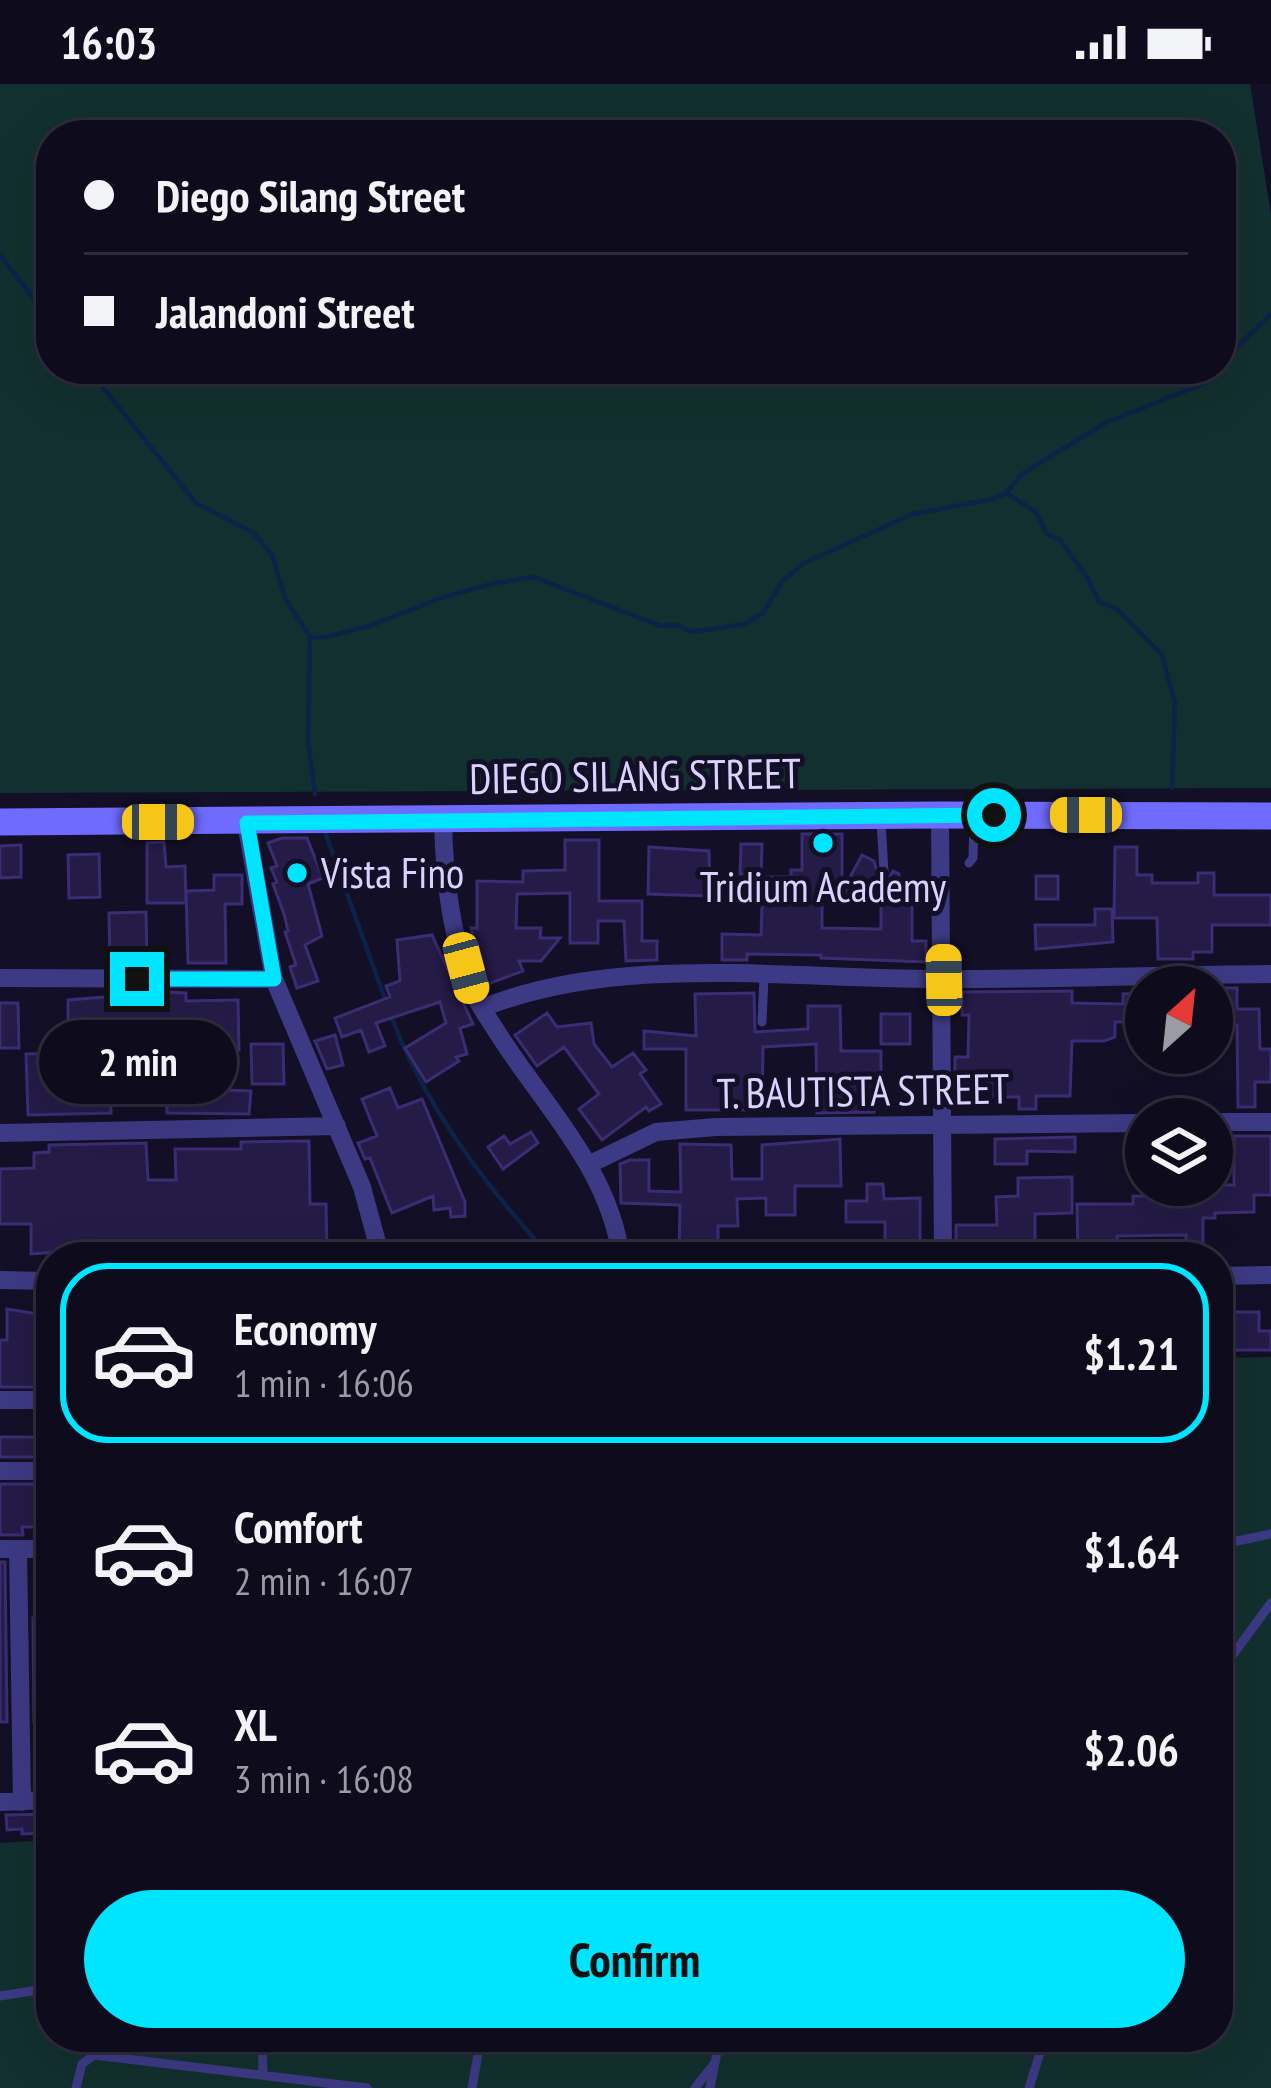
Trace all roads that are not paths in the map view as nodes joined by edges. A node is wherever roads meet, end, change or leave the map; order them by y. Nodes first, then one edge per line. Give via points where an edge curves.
1 (880, 815) junction
2 (940, 815) junction
3 (974, 815) junction
4 (1271, 816) edge
5 (443, 820) junction
6 (0, 822) edge
7 (247, 823) junction
8 (969, 863) dead end
9 (884, 872) dead end
10 (1271, 974) edge
11 (764, 976) junction
12 (0, 978) edge
13 (274, 979) junction
14 (944, 980) junction
15 (482, 1009) junction
16 (762, 1022) dead end
17 (1233, 1122) edge
18 (1271, 1122) edge
19 (1125, 1123) edge
20 (337, 1126) junction
21 (941, 1126) junction
22 (0, 1132) edge
23 (588, 1166) junction
24 (377, 1242) edge
25 (617, 1242) edge
26 (943, 1242) edge
27 (1271, 1275) edge
28 (1233, 1276) edge
29 (0, 1280) edge
30 (36, 1281) edge
31 (0, 1400) edge
32 (36, 1400) edge
33 (0, 1471) edge
34 (36, 1471) edge
35 (1271, 1534) edge
36 (1233, 1542) edge
37 (9, 1549) edge
38 (1271, 1603) edge
39 (1233, 1655) edge
40 (36, 1801) edge
41 (0, 1802) edge
42 (22, 1802) junction
43 (36, 1990) edge
44 (0, 1996) edge
45 (262, 2052) edge
46 (478, 2052) edge
47 (717, 2052) edge
48 (1040, 2052) edge
49 (94, 2055) joint
50 (714, 2063) junction
51 (262, 2073) junction
52 (76, 2088) edge
53 (367, 2088) edge
54 (472, 2088) edge
55 (695, 2088) edge
56 (710, 2088) edge
57 (1029, 2088) edge

1 - 2 street, DIEGO SILANG STREET
1 - 5 street, DIEGO SILANG STREET
1 - 9 lane
2 - 3 street, DIEGO SILANG STREET
2 - 14 street
3 - 4 street, DIEGO SILANG STREET
3 - 8 lane
5 - 7 street, DIEGO SILANG STREET
5 - 15 street via 459,941
6 - 7 street, DIEGO SILANG STREET
7 - 13 street
10 - 14 street
11 - 14 street
11 - 15 street via 569,981
11 - 16 lane
12 - 13 street
13 - 20 street
14 - 21 street
15 - 23 street
17 - 18 street
19 - 21 street, T. BAUTISTA STREET
20 - 22 street
20 - 24 street
21 - 23 street, T. BAUTISTA STREET via 656,1132
21 - 26 street
23 - 25 street
27 - 28 street
29 - 30 street
31 - 32 street
33 - 34 street
35 - 36 lane
37 - 42 street
38 - 39 lane
40 - 42 street
41 - 42 street
43 - 44 lane
45 - 51 lane
46 - 54 lane
47 - 50 lane
48 - 57 lane
49 - 51 lane
49 - 52 lane via 82,2064
50 - 55 lane
50 - 56 lane
51 - 53 lane

